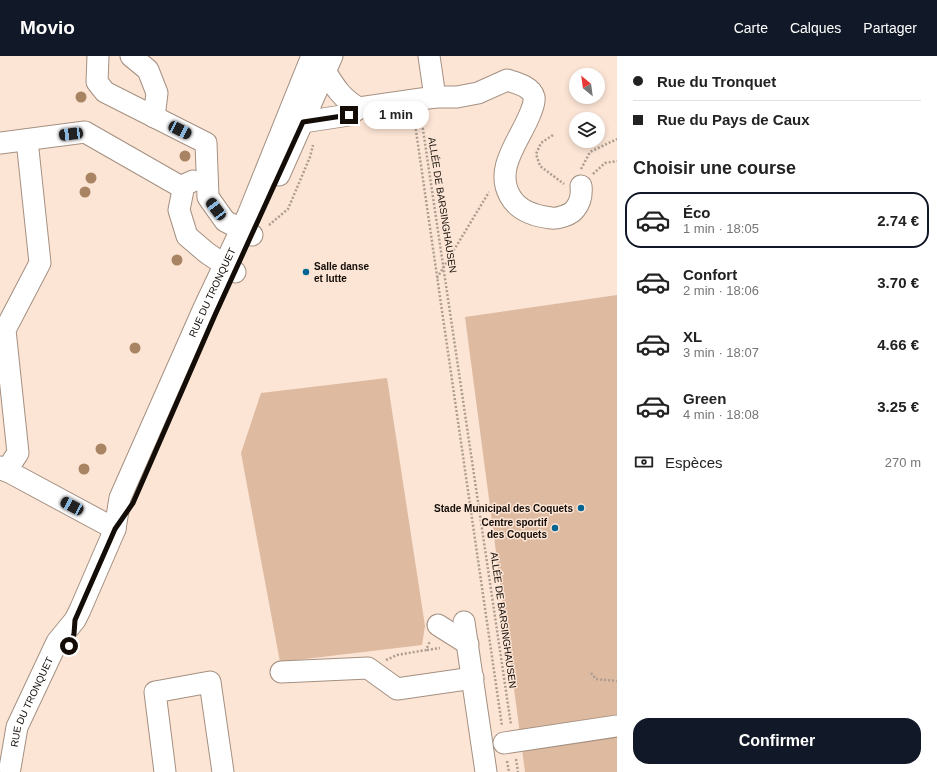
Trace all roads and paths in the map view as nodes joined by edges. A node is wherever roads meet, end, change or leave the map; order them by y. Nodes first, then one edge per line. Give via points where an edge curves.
1 (98, 56) edge
2 (131, 56) edge
3 (429, 56) edge
4 (323, 61) edge
5 (435, 97) junction
6 (414, 100) junction
7 (359, 108) junction
8 (154, 117) junction
9 (303, 122) junction
10 (553, 135) dead end
11 (617, 139) edge
12 (27, 140) junction
13 (314, 141) dead end
14 (0, 143) edge
15 (617, 161) edge
16 (207, 177) junction
17 (183, 188) junction
18 (489, 191) dead end
19 (582, 192) junction
20 (254, 230) junction
21 (444, 267) junction
22 (230, 268) junction
23 (437, 278) junction
24 (3, 469) edge
25 (115, 529) junction
26 (464, 622) dead end
27 (438, 625) joint
28 (468, 644) junction
29 (368, 668) junction
30 (281, 672) dead end
31 (591, 673) dead end
32 (473, 678) junction
33 (617, 681) edge
34 (617, 726) edge
35 (509, 742) junction
36 (12, 771) edge
37 (165, 772) edge
38 (223, 772) edge
39 (486, 772) edge
40 (509, 772) edge
41 (518, 772) edge

1 - 8 street via 97,82 105,92
2 - 8 street via 148,70 157,93
3 - 5 street
4 - 7 street via 337,91
4 - 9 street, RUE DU TRONQUET
4 - 20 street, RUE DU TRONQUET
5 - 6 street
5 - 19 street via 457,97 478,93 506,80 521,84 531,92 534,104 506,164 505,187 522,210 536,216 556,219 574,211
6 - 7 street
6 - 21 path, ALLÉE DE BARSINGHAUSEN via 420,111
6 - 23 path, ALLÉE DE BARSINGHAUSEN
7 - 9 street via 349,115
8 - 16 street via 206,144
9 - 20 street, RUE DU TRONQUET
10 - 19 path via 541,143 536,154 540,166
11 - 19 path via 590,152 581,166
12 - 14 street
12 - 17 street via 85,132
12 - 24 street via 40,264 5,330 18,453
13 - 20 path via 288,209
15 - 19 path via 605,163
16 - 17 street via 184,184
16 - 20 street via 208,197 225,221
17 - 22 street via 179,210 187,236
18 - 21 path
20 - 22 street, RUE DU TRONQUET
21 - 23 path
21 - 35 path, ALLÉE DE BARSINGHAUSEN
22 - 25 street, RUE DU TRONQUET via 120,498
23 - 35 path, ALLÉE DE BARSINGHAUSEN
24 - 25 street
25 - 36 street, RUE DU TRONQUET via 75,620 74,634
26 - 28 street
27 - 28 street
27 - 29 path via 426,650 397,655
28 - 32 street
29 - 30 street
29 - 32 street via 397,689
31 - 33 path via 596,679
32 - 39 street
34 - 35 street
35 - 40 path, ALLÉE DE BARSINGHAUSEN
35 - 41 path, ALLÉE DE BARSINGHAUSEN
37 - 38 street via 155,692 210,682

